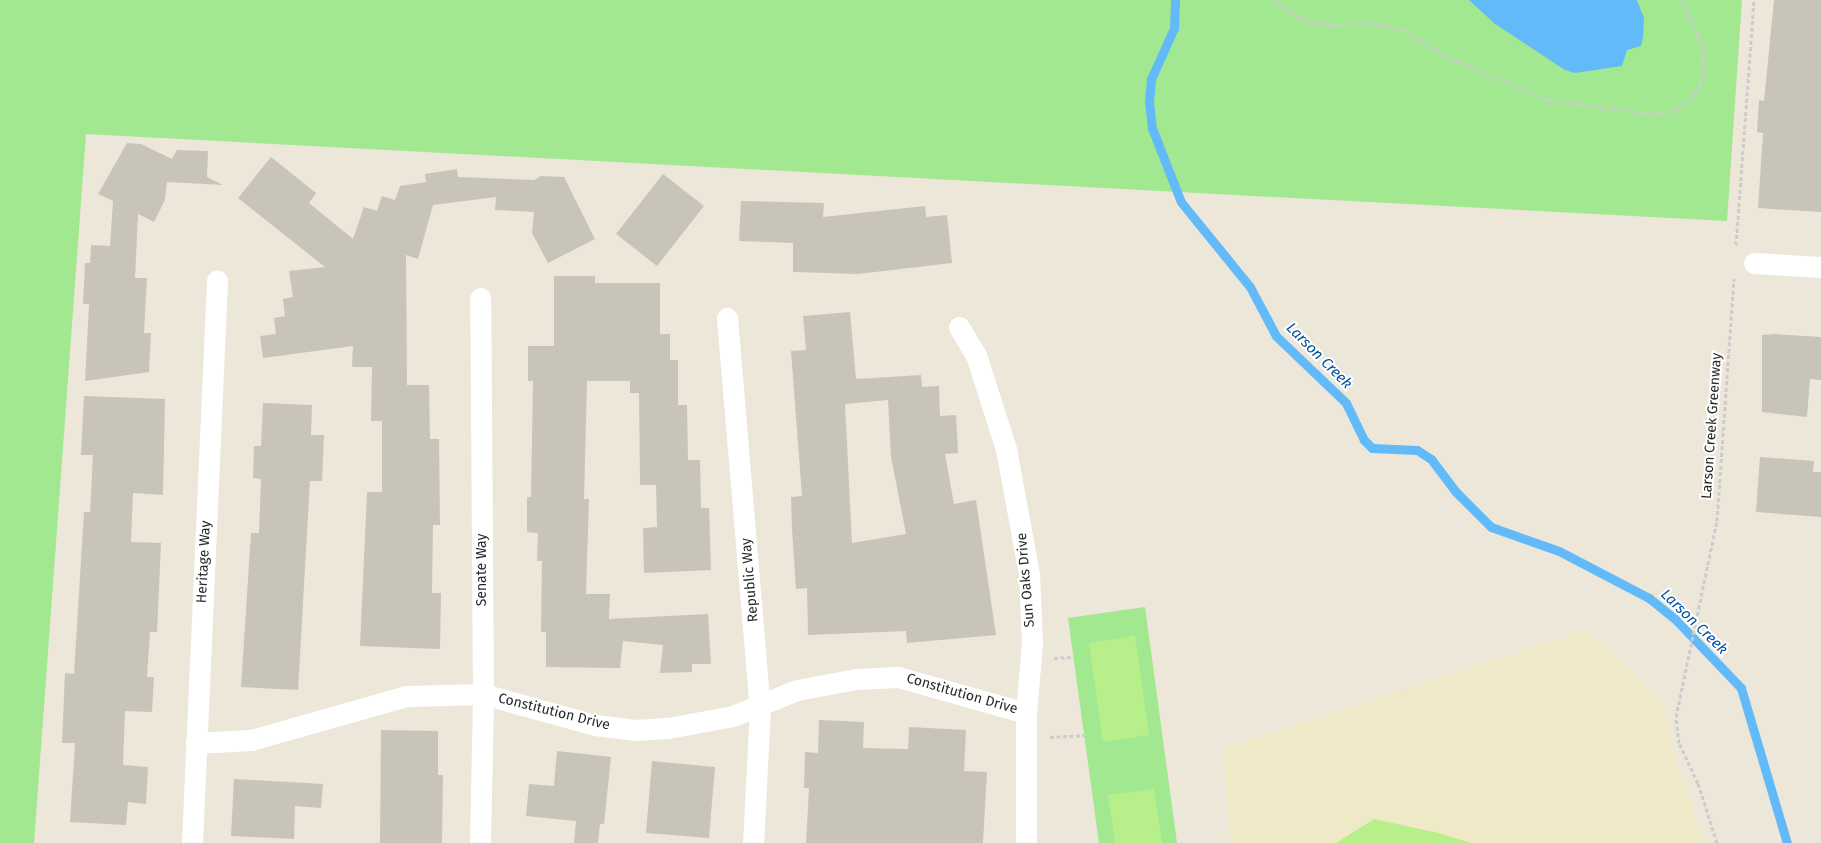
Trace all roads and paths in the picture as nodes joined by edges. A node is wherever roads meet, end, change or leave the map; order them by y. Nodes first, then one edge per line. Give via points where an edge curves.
1 (1275, 0) edge
2 (1681, 0) edge
3 (1754, 0) edge
4 (1736, 252) dead end
5 (1754, 263) dead end
6 (1821, 267) edge
7 (1734, 271) dead end
8 (217, 281) dead end
9 (480, 298) dead end
10 (727, 318) dead end
11 (959, 327) dead end
12 (483, 694) junction
13 (760, 707) junction
14 (1026, 713) junction
15 (1026, 735) junction
16 (1084, 735) dead end
17 (196, 743) junction
18 (192, 843) edge
19 (480, 843) edge
20 (753, 843) edge
21 (1026, 843) edge
22 (1717, 843) edge

1 - 2 path via 1296,16 1311,22 1328,25 1367,23 1403,30 1449,58 1548,100 1654,114 1672,111 1689,101 1699,88 1704,72 1696,28
3 - 4 path
5 - 6 street
7 - 22 path, Larson Creek Greenway via 1717,521 1676,717 1679,743 1698,783
8 - 17 street, Heritage Way
9 - 12 street, Senate Way
10 - 13 street, Republic Way
11 - 14 street, Sun Oaks Drive via 976,355 1006,449 1021,525 1029,574 1032,643
12 - 13 street, Constitution Drive via 595,725 636,730 668,728
12 - 17 street, Constitution Drive via 406,696 251,740
12 - 19 street, Senate Way
13 - 14 street, Constitution Drive via 797,690 856,679 898,677
13 - 20 street, Republic Way
14 - 15 street, Sun Oaks Drive
15 - 16 path via 1062,739
15 - 21 street, Sun Oaks Drive
17 - 18 street, Heritage Way

